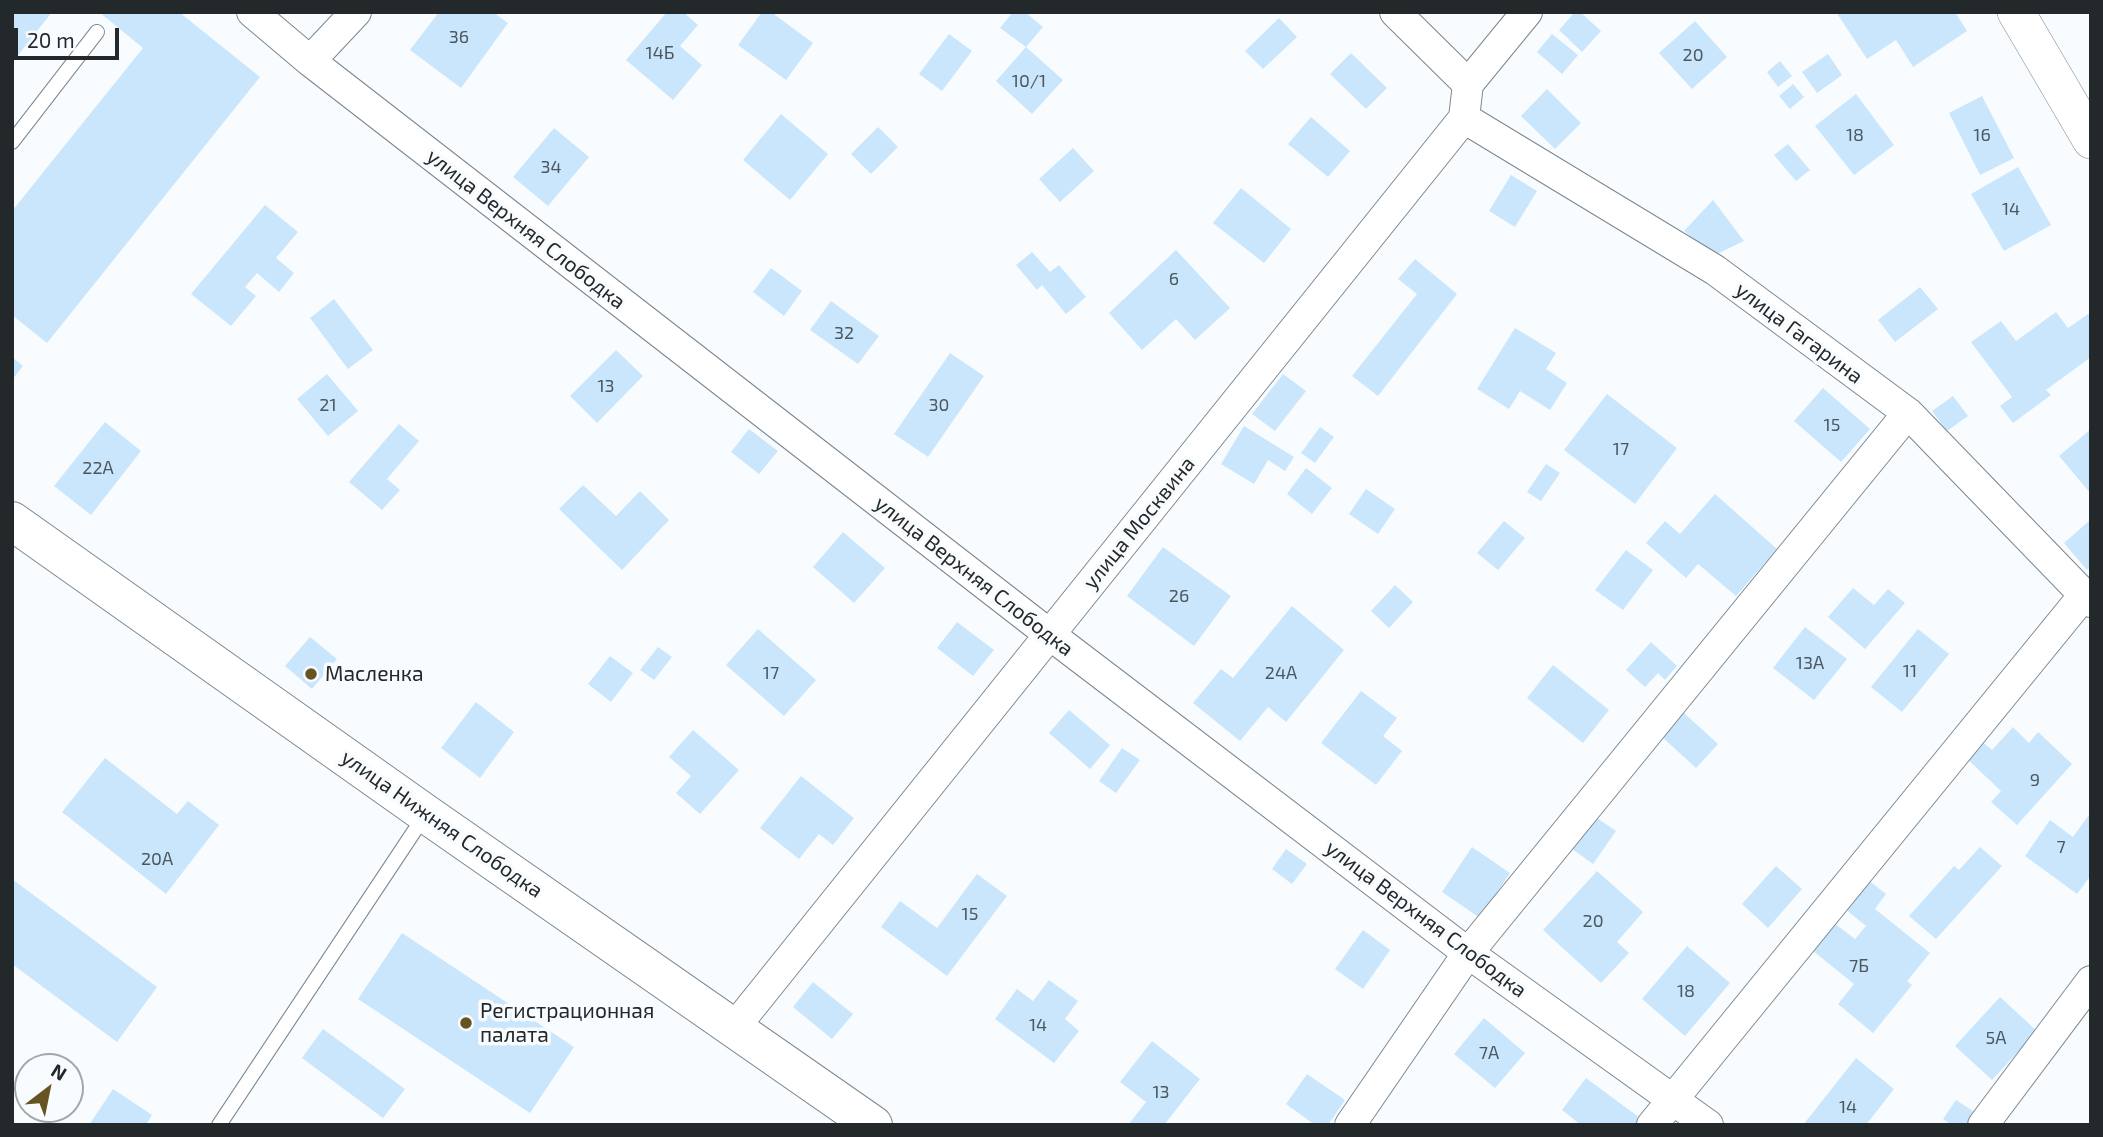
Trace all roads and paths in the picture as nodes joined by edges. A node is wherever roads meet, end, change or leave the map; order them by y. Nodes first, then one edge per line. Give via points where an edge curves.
1 (252, 12) edge
2 (356, 12) edge
3 (1395, 12) edge
4 (1527, 12) edge
5 (2017, 12) edge
6 (97, 32) dead end
7 (310, 61) junction
8 (1468, 84) junction
9 (1464, 118) junction
10 (2091, 141) edge
11 (12, 142) edge
12 (1908, 413) junction
13 (12, 521) edge
14 (2087, 599) edge
15 (1049, 634) junction
16 (426, 814) junction
17 (1468, 953) junction
18 (2091, 981) edge
19 (734, 1028) junction
20 (1670, 1099) junction
21 (219, 1125) edge
22 (873, 1125) edge
23 (1350, 1125) edge
24 (1652, 1125) edge
25 (1708, 1125) edge
26 (1983, 1125) edge

1 - 7 street, улица Верхняя Слободка
2 - 7 street
3 - 8 street
4 - 8 street
5 - 10 street
6 - 11 lane
7 - 15 street, улица Верхняя Слободка
8 - 9 street
9 - 12 street, улица Гагарина via 1715,270
9 - 15 street, улица Москвина
12 - 14 street, улица Гагарина
12 - 17 street
13 - 16 main road, улица Нижняя Слободка
14 - 20 street
15 - 17 street, улица Верхняя Слободка
15 - 19 street, улица Москвина
16 - 19 main road, улица Нижняя Слободка
16 - 21 lane
17 - 20 street, улица Верхняя Слободка
17 - 23 street
18 - 26 street
19 - 22 main road, улица Нижняя Слободка
20 - 24 street
20 - 25 street, улица Верхняя Слободка

